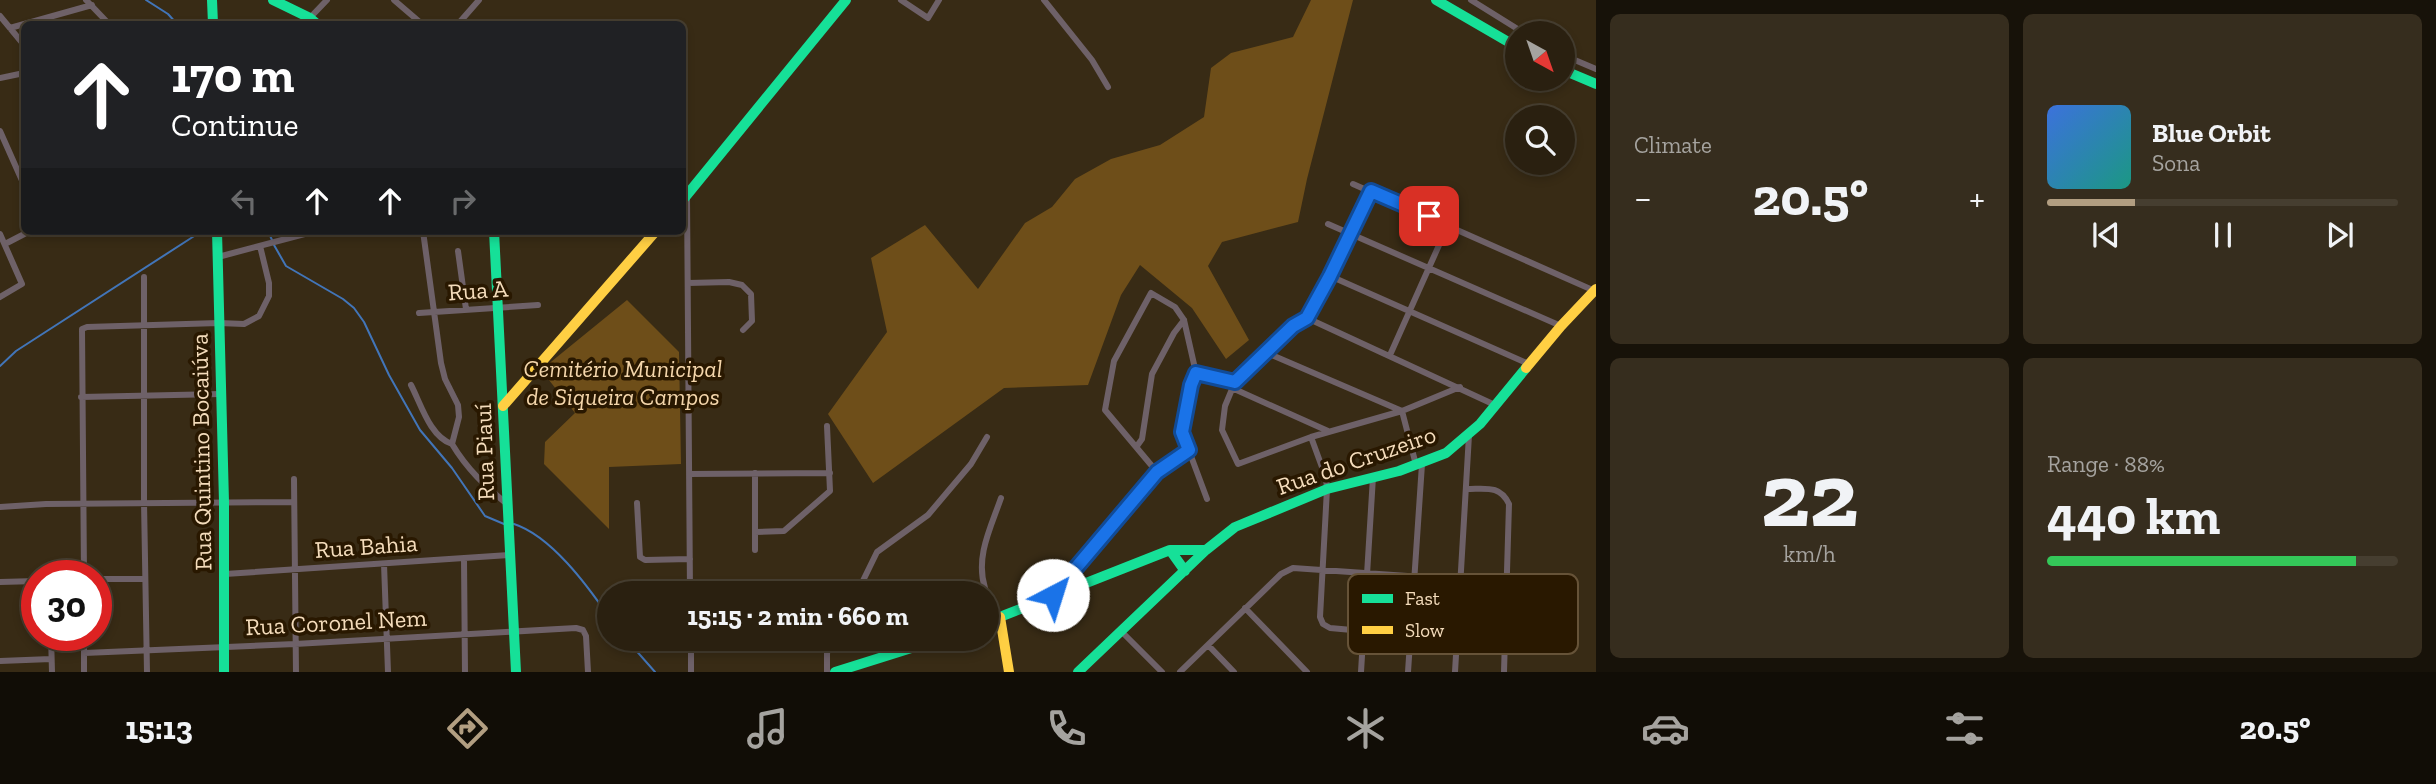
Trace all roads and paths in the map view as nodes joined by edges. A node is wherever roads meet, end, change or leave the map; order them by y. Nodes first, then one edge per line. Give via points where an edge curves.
1 (212, 0) edge
2 (327, 0) edge
3 (394, 0) edge
4 (479, 0) edge
5 (846, 0) edge
6 (901, 0) edge
7 (939, 0) edge
8 (1044, 0) edge
9 (1436, 0) edge
10 (1471, 0) edge
11 (275, 1) edge
12 (89, 3) edge
13 (0, 16) edge
14 (32, 21) edge
15 (106, 21) edge
16 (213, 21) edge
17 (308, 21) edge
18 (311, 21) edge
19 (418, 21) edge
20 (461, 21) edge
21 (1505, 21) edge
22 (21, 25) edge
23 (10, 28) junction
24 (1505, 40) edge
25 (21, 41) edge
26 (1575, 60) edge
27 (1596, 69) edge
28 (21, 74) edge
29 (1575, 75) edge
30 (0, 78) edge
31 (1596, 84) edge
32 (1108, 87) dead end
33 (0, 131) edge
34 (21, 177) edge
35 (1353, 184) dead end
36 (1371, 191) junction
37 (686, 197) edge
38 (1328, 224) dead end
39 (1448, 225) junction
40 (686, 226) edge
41 (0, 234) edge
42 (1350, 234) junction
43 (22, 235) edge
44 (217, 235) edge
45 (424, 235) edge
46 (494, 235) edge
47 (653, 235) edge
48 (283, 237) edge
49 (5, 244) junction
50 (260, 246) junction
51 (458, 251) dead end
52 (218, 257) junction
53 (1429, 268) junction
54 (144, 276) dead end
55 (1330, 276) junction
56 (688, 283) junction
57 (1595, 290) edge
58 (0, 296) edge
59 (538, 305) dead end
60 (498, 307) junction
61 (466, 309) junction
62 (434, 312) junction
63 (1409, 312) junction
64 (419, 313) dead end
65 (1307, 318) junction
66 (1184, 320) junction
67 (219, 323) junction
68 (143, 325) junction
69 (1561, 326) junction
70 (743, 331) dead end
71 (1265, 352) junction
72 (1390, 355) junction
73 (1529, 364) junction
74 (1196, 373) junction
75 (411, 385) dead end
76 (1233, 385) junction
77 (1460, 387) junction
78 (220, 394) junction
79 (144, 396) junction
80 (81, 397) junction
81 (1495, 405) junction
82 (503, 406) junction
83 (1402, 411) junction
84 (827, 426) dead end
85 (1328, 431) junction
86 (1469, 435) junction
87 (987, 437) dead end
88 (1311, 437) junction
89 (452, 444) junction
90 (1138, 446) junction
91 (1189, 450) junction
92 (1419, 465) junction
93 (1157, 472) junction
94 (755, 473) junction
95 (830, 473) junction
96 (689, 474) junction
97 (1373, 478) junction
98 (294, 479) dead end
99 (1327, 489) junction
100 (1467, 489) junction
101 (1001, 498) dead end
102 (1208, 499) dead end
103 (144, 502) junction
104 (224, 502) junction
105 (293, 502) junction
106 (83, 503) junction
107 (637, 503) dead end
108 (507, 504) junction
109 (0, 507) edge
110 (755, 532) junction
111 (755, 550) dead end
112 (1170, 550) junction
113 (1206, 550) junction
114 (509, 555) junction
115 (464, 559) junction
116 (690, 559) junction
117 (84, 560) edge
118 (384, 564) junction
119 (295, 570) junction
120 (1185, 571) junction
121 (1322, 571) junction
122 (225, 574) junction
123 (1367, 574) joint
124 (1414, 574) edge
125 (1461, 574) edge
126 (1508, 574) edge
127 (112, 579) edge
128 (145, 579) junction
129 (21, 581) edge
130 (690, 581) edge
131 (863, 581) edge
132 (0, 582) edge
133 (1053, 595) junction
134 (1245, 608) junction
135 (1000, 617) junction
136 (1348, 630) edge
137 (515, 631) junction
138 (1121, 631) junction
139 (466, 634) junction
140 (386, 638) junction
141 (295, 644) junction
142 (1208, 645) junction
143 (225, 647) junction
144 (146, 650) junction
145 (51, 651) edge
146 (691, 651) edge
147 (828, 651) edge
148 (902, 651) edge
149 (84, 653) joint
150 (1363, 654) edge
151 (1409, 654) edge
152 (1456, 654) edge
153 (1505, 654) edge
154 (51, 659) junction
155 (0, 661) edge
156 (52, 672) edge
157 (84, 672) edge
158 (147, 672) edge
159 (225, 672) edge
160 (296, 672) edge
161 (388, 672) edge
162 (465, 672) edge
163 (516, 672) edge
164 (588, 672) edge
165 (691, 672) edge
166 (827, 672) edge
167 (835, 672) edge
168 (1009, 672) edge
169 (1078, 672) edge
170 (1163, 672) edge
171 (1180, 672) edge
172 (1234, 672) edge
173 (1307, 672) edge
174 (1363, 672) edge
175 (1408, 672) edge
176 (1455, 672) edge
177 (1504, 672) edge

1 - 16 street
2 - 18 street
3 - 19 street
4 - 20 street
5 - 37 street
6 - 7 street via 928,18
8 - 32 street
9 - 24 street
10 - 21 street
11 - 17 street
12 - 14 street
12 - 15 street
13 - 23 street
22 - 23 street
23 - 25 street
26 - 27 street
28 - 30 street
29 - 31 street
33 - 34 street
35 - 36 street
36 - 39 street
36 - 42 street
38 - 42 street
39 - 53 street
39 - 57 street
40 - 56 street
41 - 49 street
42 - 53 street
42 - 55 street
43 - 49 street
44 - 52 street, Rua Quintino Bocaiúva
45 - 62 street
46 - 60 street, Rua Piauí
47 - 82 street
48 - 50 street
49 - 58 street via 22,284
50 - 52 street
50 - 67 street via 269,283 265,306 244,324
51 - 61 street
52 - 67 street, Rua Quintino Bocaiúva
53 - 63 street
53 - 69 street
54 - 68 street
55 - 63 street
55 - 65 street
56 - 70 street via 742,285 751,294 752,321
56 - 96 street
57 - 69 street, Rua do Cruzeiro
59 - 60 street, Rua A
60 - 61 street, Rua A
60 - 82 street, Rua Piauí
61 - 62 street, Rua A
62 - 64 street, Rua A
62 - 89 street via 445,379 458,405
63 - 72 street
63 - 73 street
65 - 71 street
65 - 72 street
66 - 74 street
66 - 90 street via 1152,373
66 - 90 street via 1175,307 1151,293 1114,361 1105,410
67 - 68 street
67 - 78 street, Rua Quintino Bocaiúva
68 - 79 street
68 - 80 street via 82,329
69 - 73 street, Rua do Cruzeiro
71 - 76 street
71 - 83 street
72 - 77 street
73 - 81 street, Rua do Cruzeiro
74 - 76 street
74 - 91 street via 1182,432
75 - 89 street via 433,429
76 - 85 street
76 - 88 street via 1222,430 1238,464
77 - 81 street
77 - 83 street
78 - 79 street
78 - 104 street, Rua Quintino Bocaiúva
79 - 80 street
79 - 103 street
80 - 106 street
81 - 86 street, Rua do Cruzeiro
82 - 108 street, Rua Piauí
83 - 85 street
83 - 92 street
84 - 95 street
85 - 88 street
86 - 92 street, Rua do Cruzeiro via 1446,453
86 - 100 street
87 - 131 street via 971,464 928,515 877,552
88 - 99 street
89 - 108 street via 481,482
90 - 93 street
91 - 93 street
91 - 102 street
92 - 97 street, Rua do Cruzeiro
92 - 124 street
93 - 133 street
94 - 95 street
94 - 96 street
94 - 110 street
95 - 110 street via 830,491 785,531
96 - 116 street
97 - 99 street, Rua do Cruzeiro
97 - 123 street
98 - 105 street
99 - 113 street, Rua do Cruzeiro via 1235,527
99 - 121 street
100 - 125 street
100 - 126 street via 1497,490 1505,495 1509,504
101 - 135 street via 983,550 981,572 985,591
103 - 104 street
103 - 106 street
103 - 128 street
104 - 105 street
104 - 122 street, Rua Quintino Bocaiúva
105 - 119 street
106 - 109 street
106 - 117 street
107 - 116 street via 642,559
108 - 114 street, Rua Piauí
110 - 111 street
112 - 113 street
112 - 120 street
112 - 133 street
113 - 120 street, Rua do Cruzeiro
114 - 115 street, Rua Bahia
114 - 137 street, Rua Piauí
115 - 118 street, Rua Bahia
115 - 139 street
116 - 130 street
118 - 119 street, Rua Bahia
118 - 140 street
119 - 122 street, Rua Bahia
119 - 141 street
120 - 138 street, Rua do Cruzeiro
121 - 123 street
121 - 134 street via 1293,568
121 - 136 street via 1323,624
122 - 143 street, Rua Quintino Bocaiúva
127 - 128 street
128 - 144 street
129 - 132 street
133 - 135 street
134 - 142 street
134 - 173 street
135 - 168 street
137 - 139 street, Rua Coronel Nem
137 - 163 street, Rua Piauí
137 - 164 street, Rua Coronel Nem via 583,630
138 - 169 street, Rua do Cruzeiro
138 - 170 street
139 - 140 street, Rua Coronel Nem
139 - 162 street
140 - 141 street, Rua Coronel Nem
140 - 161 street
141 - 143 street, Rua Coronel Nem
141 - 160 street
142 - 171 street
142 - 172 street
143 - 144 street, Rua Coronel Nem
143 - 159 street, Rua Quintino Bocaiúva
144 - 149 street, Rua Coronel Nem
144 - 158 street
145 - 154 street
146 - 165 street
147 - 166 street
148 - 167 street
149 - 157 street
150 - 174 street
151 - 175 street
152 - 176 street
153 - 177 street
154 - 155 street
154 - 156 street

